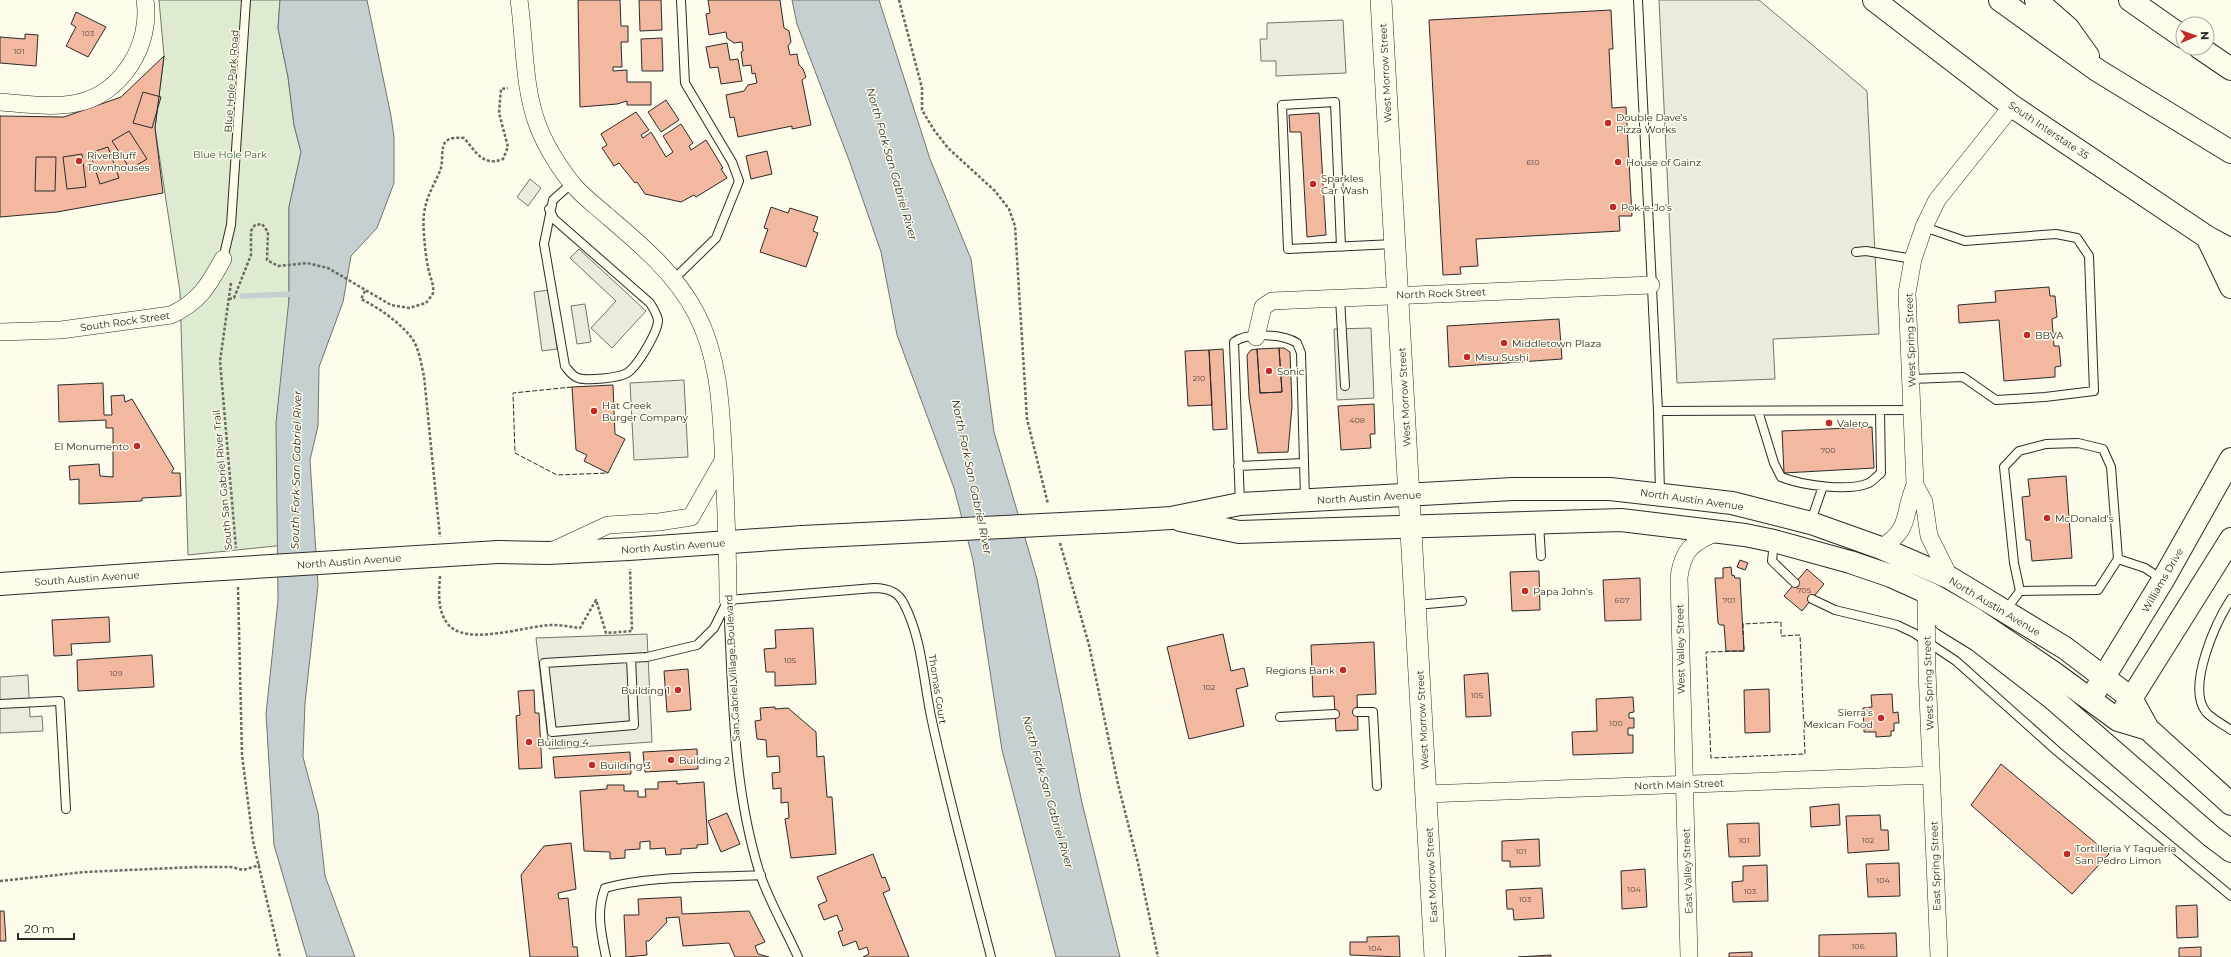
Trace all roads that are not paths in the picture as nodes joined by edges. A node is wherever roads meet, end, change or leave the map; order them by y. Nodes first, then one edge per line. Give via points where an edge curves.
1 (145, 0) edge
2 (246, 0) edge
3 (519, 0) edge
4 (524, 0) edge
5 (681, 0) edge
6 (1380, 0) edge
7 (1638, 0) edge
8 (1874, 0) edge
9 (2000, 0) edge
10 (2036, 0) edge
11 (2130, 0) edge
12 (522, 19) junction
13 (2175, 31) edge
14 (2212, 56) edge
15 (2231, 69) edge
16 (2097, 70) junction
17 (0, 102) edge
18 (2012, 106) junction
19 (2231, 152) edge
20 (572, 183) junction
21 (549, 210) junction
22 (1924, 227) junction
23 (2207, 237) junction
24 (1395, 244) junction
25 (1341, 247) junction
26 (2231, 250) edge
27 (1856, 252) dead end
28 (223, 259) joint
29 (1913, 259) junction
30 (674, 279) junction
31 (1650, 285) junction
32 (2231, 287) edge
33 (1398, 295) junction
34 (1340, 298) junction
35 (0, 332) edge
36 (1256, 337) junction
37 (1912, 379) junction
38 (1345, 386) dead end
39 (1913, 410) junction
40 (1658, 411) junction
41 (1758, 411) junction
42 (1880, 411) junction
43 (724, 459) junction
44 (2231, 459) edge
45 (1304, 463) junction
46 (1238, 466) junction
47 (1915, 485) junction
48 (1823, 486) junction
49 (1409, 494) junction
50 (1660, 494) junction
51 (1305, 500) junction
52 (1240, 504) junction
53 (1171, 518) junction
54 (1539, 521) junction
55 (1811, 523) junction
56 (1411, 525) junction
57 (1717, 532) junction
58 (2231, 539) edge
59 (1774, 541) junction
60 (728, 542) junction
61 (1881, 548) junction
62 (548, 552) junction
63 (1541, 556) dead end
64 (2118, 559) junction
65 (174, 572) joint
66 (1950, 578) junction
67 (2163, 580) junction
68 (1795, 583) dead end
69 (0, 584) edge
70 (2020, 591) junction
71 (1929, 594) junction
72 (1812, 599) dead end
73 (2231, 599) edge
74 (728, 600) junction
75 (1462, 601) dead end
76 (1415, 605) junction
77 (2005, 612) junction
78 (1926, 642) junction
79 (631, 658) junction
80 (2104, 677) junction
81 (2131, 698) junction
82 (2090, 700) junction
83 (0, 704) edge
84 (1358, 712) dead end
85 (1335, 714) dead end
86 (1280, 717) dead end
87 (2118, 720) junction
88 (2148, 729) junction
89 (2231, 730) edge
90 (1931, 774) junction
91 (1684, 784) junction
92 (1377, 786) dead end
93 (1426, 794) junction
94 (2231, 804) edge
95 (66, 809) dead end
96 (2231, 850) edge
97 (760, 875) junction
98 (2231, 896) edge
99 (606, 957) edge
100 (798, 957) edge
101 (990, 957) edge
102 (1435, 957) edge
103 (1689, 957) edge
104 (1939, 957) edge

1 - 17 street via 142,44 133,63 118,81 99,94 78,103 57,105
2 - 28 lane, Blue Hole Park Road via 231,225
3 - 12 street, San Gabriel Village Boulevard
4 - 12 street, San Gabriel Village Boulevard
5 - 30 lane via 685,83 732,162 739,181 716,238
6 - 24 street, West Morrow Street
7 - 31 lane
8 - 18 main road, South Interstate 35
9 - 16 main road
10 - 16 main road via 2068,28
11 - 13 main road
12 - 20 street, San Gabriel Village Boulevard via 530,100 538,126 550,150
14 - 15 main road
16 - 19 main road
18 - 22 street, West Spring Street via 1937,200
18 - 23 main road, South Interstate 35
20 - 21 lane via 553,200
20 - 30 street, San Gabriel Village Boulevard via 658,261
21 - 21 lane via 554,219 650,303 654,310 658,320 652,338 634,368 628,373 617,377 580,379 572,375 565,366 544,244
22 - 29 street, West Spring Street
22 - 37 lane via 1965,241 2056,234 2077,238 2089,256 2094,391 1996,400 1963,377
23 - 26 main road, South Interstate 35
23 - 32 main road
24 - 25 lane
24 - 33 street, West Morrow Street
25 - 25 lane via 1288,249 1282,105 1335,102
27 - 29 lane via 1866,251
28 - 35 street, South Rock Street via 198,298 188,307 171,315 61,330
29 - 37 street, West Spring Street via 1907,293
30 - 43 street, San Gabriel Village Boulevard via 695,313 710,346 718,380
31 - 33 street, North Rock Street
31 - 40 lane
33 - 34 street, North Rock Street
33 - 49 street, West Morrow Street
34 - 36 street, North Rock Street via 1272,301 1263,307
34 - 38 lane
36 - 45 lane via 1281,336 1291,339 1297,343 1301,353
36 - 46 lane via 1241,337 1234,342
37 - 39 street, West Spring Street
39 - 42 lane
39 - 47 street, West Spring Street
40 - 41 lane
40 - 50 lane
41 - 42 lane
41 - 48 lane via 1774,464 1781,477 1795,483
42 - 48 lane via 1881,473 1869,483 1844,487
43 - 60 street, San Gabriel Village Boulevard
43 - 62 street via 691,517 608,525
44 - 67 main road, Williams Drive
45 - 46 lane
45 - 51 lane
46 - 52 lane
47 - 61 street, West Spring Street via 1908,502 1904,528 1896,539
47 - 66 street, West Spring Street via 1924,502 1929,536
48 - 55 lane
49 - 50 main road, North Austin Avenue via 1513,489 1610,489
49 - 51 main road, North Austin Avenue
49 - 56 street, West Morrow Street
50 - 55 main road, North Austin Avenue via 1732,503
51 - 52 main road, North Austin Avenue
52 - 53 main road, North Austin Avenue
53 - 56 main road, North Austin Avenue via 1239,532
53 - 60 main road, North Austin Avenue, bridge
54 - 56 main road, North Austin Avenue
54 - 57 main road, North Austin Avenue via 1621,520
54 - 63 lane
55 - 61 main road, North Austin Avenue
56 - 76 street, West Morrow Street
57 - 59 main road, North Austin Avenue
57 - 91 street, West Valley Street via 1697,541 1688,550 1681,562 1679,577
58 - 81 main road via 2219,566
59 - 68 lane via 1772,561
59 - 71 main road, North Austin Avenue via 1891,576
60 - 62 main road, North Austin Avenue
60 - 74 street, San Gabriel Village Boulevard
61 - 66 main road, North Austin Avenue
62 - 65 main road, North Austin Avenue, bridge via 498,552
64 - 67 lane via 2145,568
64 - 70 lane via 2098,590
64 - 70 lane via 2111,467 2103,449 2078,443 2046,444 2019,451 2004,467 2014,563
65 - 69 main road, South Austin Avenue
66 - 77 main road, North Austin Avenue
67 - 80 main road, Williams Drive
70 - 77 lane
71 - 78 street, West Spring Street
71 - 82 main road, North Austin Avenue via 1973,618
71 - 96 main road via 1945,620 1979,641 2051,697
72 - 78 lane via 1835,610 1897,625
73 - 89 lane via 2202,663 2200,692 2206,712
74 - 79 lane via 714,628 697,645 647,657
74 - 97 lane, San Gabriel Village Boulevard via 735,748 743,808
74 - 101 lane, Thomas Court via 886,588 896,593 904,603 922,650 932,720
75 - 76 lane
76 - 93 street, West Morrow Street
77 - 80 main road, North Austin Avenue via 2066,648
78 - 90 street, West Spring Street
78 - 98 lane via 1956,661 2058,752
79 - 79 lane via 544,663 552,732 634,725
80 - 81 main road, North Austin Avenue
80 - 82 main road, Williams Drive
81 - 87 main road
81 - 88 main road, North Austin Avenue
82 - 87 main road, North Austin Avenue
83 - 95 lane via 60,701
84 - 92 lane via 1373,712
85 - 86 lane
87 - 88 main road, North Austin Avenue
88 - 94 main road, North Austin Avenue
90 - 91 street, North Main Street
90 - 104 street, East Spring Street
91 - 93 street, North Main Street
91 - 103 street, East Valley Street
93 - 102 street, East Morrow Street
97 - 99 lane via 652,880 605,888 600,900 600,924
97 - 100 lane, San Gabriel Village Boulevard

